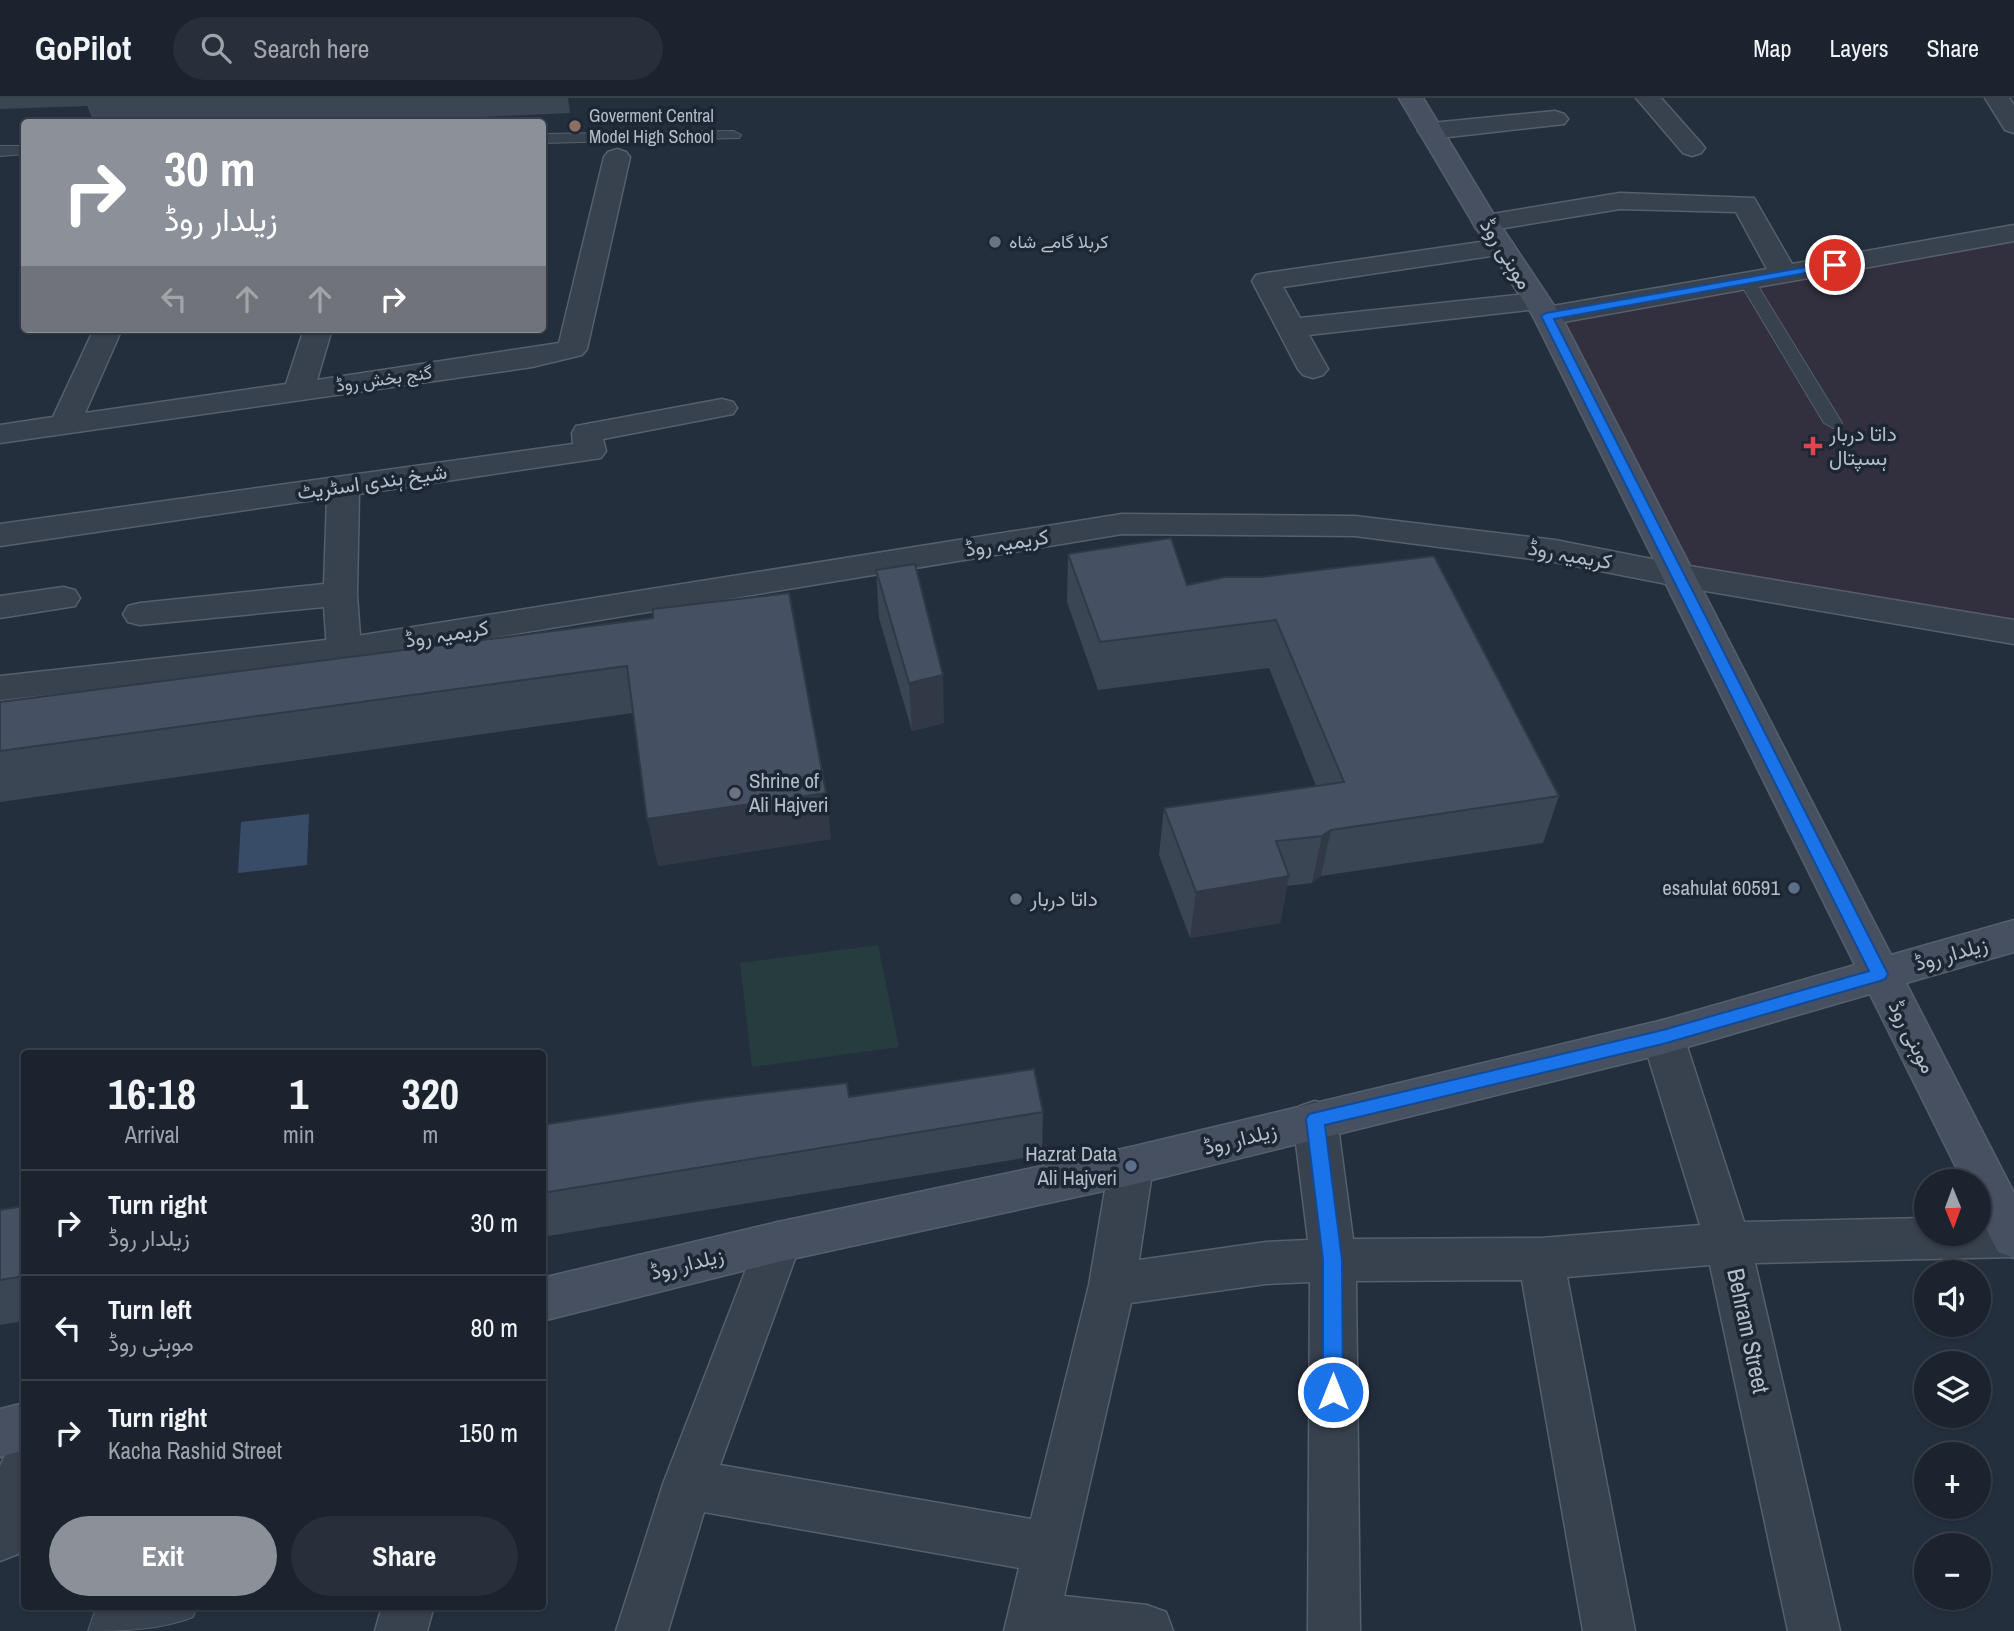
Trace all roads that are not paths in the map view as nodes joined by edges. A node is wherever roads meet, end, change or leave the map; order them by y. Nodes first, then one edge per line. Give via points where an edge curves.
1 (1411, 98) edge
2 (1648, 98) edge
3 (1997, 98) edge
4 (1555, 119) dead end
5 (2014, 125) edge
6 (1431, 131) junction
7 (734, 135) dead end
8 (546, 139) edge
9 (1692, 148) dead end
10 (21, 150) edge
11 (0, 151) edge
12 (617, 157) dead end
13 (2014, 233) edge
14 (1493, 235) junction
15 (1784, 274) junction
16 (1747, 281) junction
17 (1541, 309) junction
18 (1292, 328) junction
19 (106, 333) edge
20 (317, 333) edge
21 (1313, 369) dead end
22 (298, 392) junction
23 (722, 408) dead end
24 (1833, 423) dead end
25 (65, 424) junction
26 (0, 433) edge
27 (342, 486) junction
28 (0, 535) edge
29 (1677, 575) junction
30 (341, 594) junction
31 (63, 598) dead end
32 (0, 607) edge
33 (140, 614) dead end
34 (2014, 632) edge
35 (344, 650) junction
36 (0, 688) edge
37 (2014, 936) edge
38 (1880, 974) junction
39 (1663, 1037) junction
40 (1315, 1119) junction
41 (1131, 1166) junction
42 (2014, 1237) edge
43 (778, 1242) junction
44 (1728, 1243) junction
45 (1541, 1259) junction
46 (1333, 1260) junction
47 (1112, 1285) junction
48 (546, 1299) edge
49 (21, 1428) edge
50 (0, 1433) edge
51 (21, 1476) edge
52 (688, 1484) junction
53 (0, 1536) edge
54 (1049, 1548) junction
55 (159, 1610) edge
56 (407, 1610) edge
57 (1031, 1625) edge
58 (103, 1631) edge
59 (401, 1631) edge
60 (642, 1631) edge
61 (1147, 1631) edge
62 (1334, 1631) edge
63 (1609, 1631) edge
64 (1814, 1631) edge

1 - 6 main road, موہنی روڈ
2 - 9 street
3 - 5 street
4 - 6 street
6 - 14 main road, موہنی روڈ
7 - 8 lane
10 - 11 lane
12 - 22 street, گنج بخش روڈ via 572,349
13 - 15 street
14 - 15 street via 1620,201 1745,204
14 - 17 main road, موہنی روڈ
14 - 18 street via 1266,281
15 - 16 street
16 - 17 street
16 - 24 lane
17 - 18 street
17 - 29 main road, موہنی روڈ
18 - 21 street
19 - 25 street
20 - 22 street
22 - 25 street, گنج بخش روڈ
23 - 27 street, شیخ ہندی اسٹریٹ via 587,433 590,451
25 - 26 street, گنج بخش روڈ
27 - 28 street, شیخ ہندی اسٹریٹ
27 - 30 street
29 - 34 street, کریمیہ روڈ
29 - 35 street, کریمیہ روڈ via 1555,551 1355,526 1122,524
29 - 38 main road, موہنی روڈ
30 - 33 street
30 - 35 street
31 - 32 street
35 - 36 street, کریمیہ روڈ
37 - 38 main road, زیلدار روڈ
38 - 39 main road, زیلدار روڈ
38 - 42 main road, موہنی روڈ
39 - 40 main road, زیلدار روڈ
39 - 44 street, Behram Street
40 - 41 main road, زیلدار روڈ
40 - 46 street
41 - 43 main road, زیلدار روڈ
41 - 47 street
42 - 44 street
43 - 48 main road, زیلدار روڈ
43 - 52 street
44 - 45 street
44 - 64 street, Behram Street
45 - 46 street
45 - 63 street
46 - 47 street via 1266,1263
46 - 62 street
47 - 54 street
49 - 50 main road
51 - 53 street
52 - 54 street
52 - 60 street
54 - 57 street
55 - 58 lane via 107,1619
56 - 59 street
57 - 61 street

